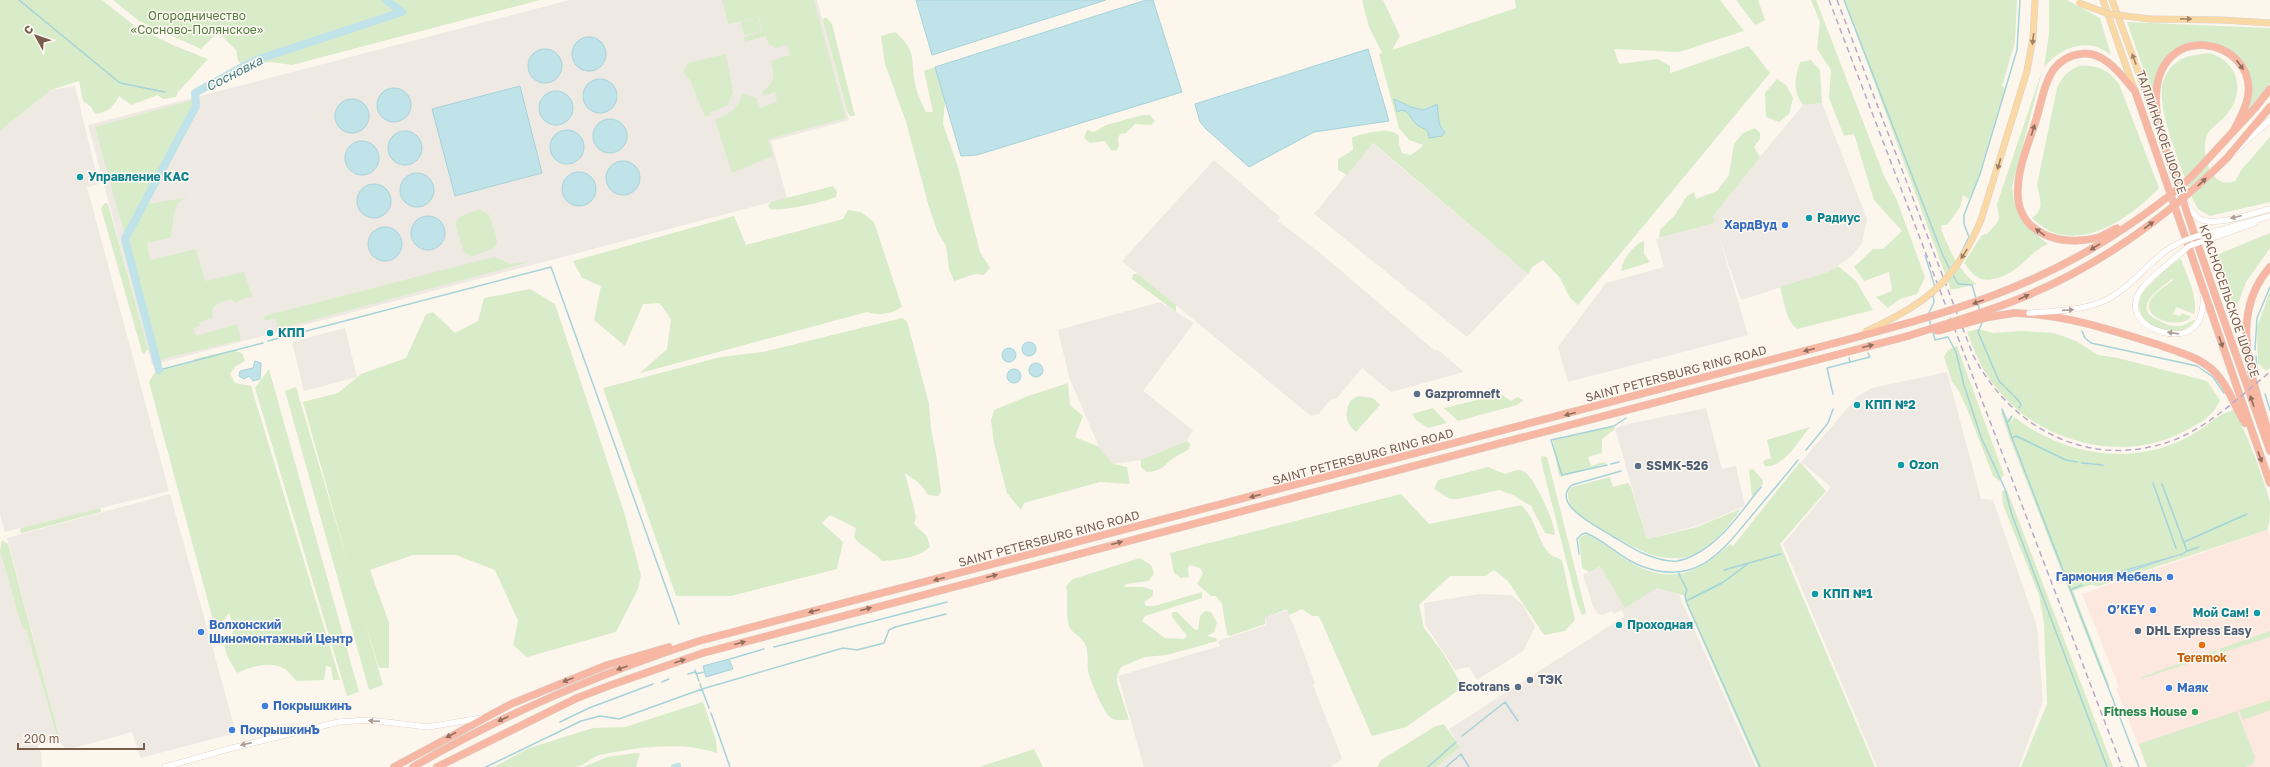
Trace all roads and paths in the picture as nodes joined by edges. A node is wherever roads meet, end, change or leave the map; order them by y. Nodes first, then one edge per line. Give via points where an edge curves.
1 (2035, 0) edge
2 (2103, 0) edge
3 (2112, 0) edge
4 (2078, 1) edge
5 (2270, 23) edge
6 (2270, 88) edge
7 (2135, 91) junction
8 (2270, 107) edge
9 (2270, 120) edge
10 (2156, 122) junction
11 (2233, 132) junction
12 (2227, 158) junction
13 (2194, 174) junction
14 (2184, 203) junction
15 (2270, 208) edge
16 (2267, 217) edge
17 (2225, 231) junction
18 (2269, 268) edge
19 (2197, 272) joint
20 (2204, 292) junction
21 (2029, 314) junction
22 (1908, 336) junction
23 (1835, 343) junction
24 (2251, 431) junction
25 (2270, 438) edge
26 (2270, 451) edge
27 (2270, 483) edge
28 (699, 641) junction
29 (485, 717) junction
30 (499, 735) junction
31 (165, 767) edge
32 (394, 767) edge
33 (413, 767) edge
34 (437, 767) edge
35 (448, 767) edge

1 -> 23 main road, bridge via 2033,38 2027,71 1981,220 1961,258 1942,284 1929,296 1905,312 1865,332
2 - 7 main road, ТАЛЛИНСКОЕ ШОССЕ
10 -> 3 main road, ТАЛЛИНСКОЕ ШОССЕ
4 -> 5 main road, bridge via 2109,14 2150,19
6 - 11 highway, SAINT PETERSBURG RING ROAD
13 -> 7 highway, bridge via 2121,226 2105,235 2085,241 2058,241 2047,237 2026,219 2018,189 2021,169 2054,69 2063,60 2072,56 2095,55 2109,63
7 - 19 highway, ТАЛЛИНСКОЕ ШОССЕ
8 - 12 highway, SAINT PETERSBURG RING ROAD
9 - 12 main road
10 -> 11 highway via 2156,89 2160,71 2175,54 2186,48 2208,45 2234,57 2247,80 2248,96
10 - 14 highway, ТАЛЛИНСКОЕ ШОССЕ
11 - 13 highway, SAINT PETERSBURG RING ROAD
22 -> 12 highway, SAINT PETERSBURG RING ROAD, bridge via 2012,302 2080,269 2126,241 2176,205
13 -> 23 highway, SAINT PETERSBURG RING ROAD, bridge via 2170,196 2121,231 2041,277 1968,306
15 -> 14 main road via 2218,221 2208,221 2200,219
26 -> 14 highway, КРАСНОСЕЛЬСКОЕ ШОССЕ
16 - 17 main road
20 -> 17 main road, bridge via 2198,322 2193,328 2180,334 2148,326 2138,317 2136,301 2142,288 2189,246
21 -> 17 main road, bridge via 2074,309 2107,299 2174,245 2200,235
18 - 25 highway via 2249,303 2245,328 2246,348
19 - 20 highway, КРАСНОСЕЛЬСКОЕ ШОССЕ
20 -> 24 highway, КРАСНОСЕЛЬСКОЕ ШОССЕ
21 - 22 highway, bridge via 2001,315 1951,329
21 - 24 highway via 2099,327 2178,352 2209,367 2223,383
30 -> 22 highway, SAINT PETERSBURG RING ROAD via 611,684 710,651
23 -> 28 highway, SAINT PETERSBURG RING ROAD
24 -> 27 highway, КРАСНОСЕЛЬСКОЕ ШОССЕ
28 -> 29 highway via 666,647 607,665
28 -> 33 highway, SAINT PETERSBURG RING ROAD via 594,678 480,730
29 -> 31 main road via 428,727 369,720 339,722
29 -> 32 highway
30 - 34 highway, SAINT PETERSBURG RING ROAD
30 - 35 highway

